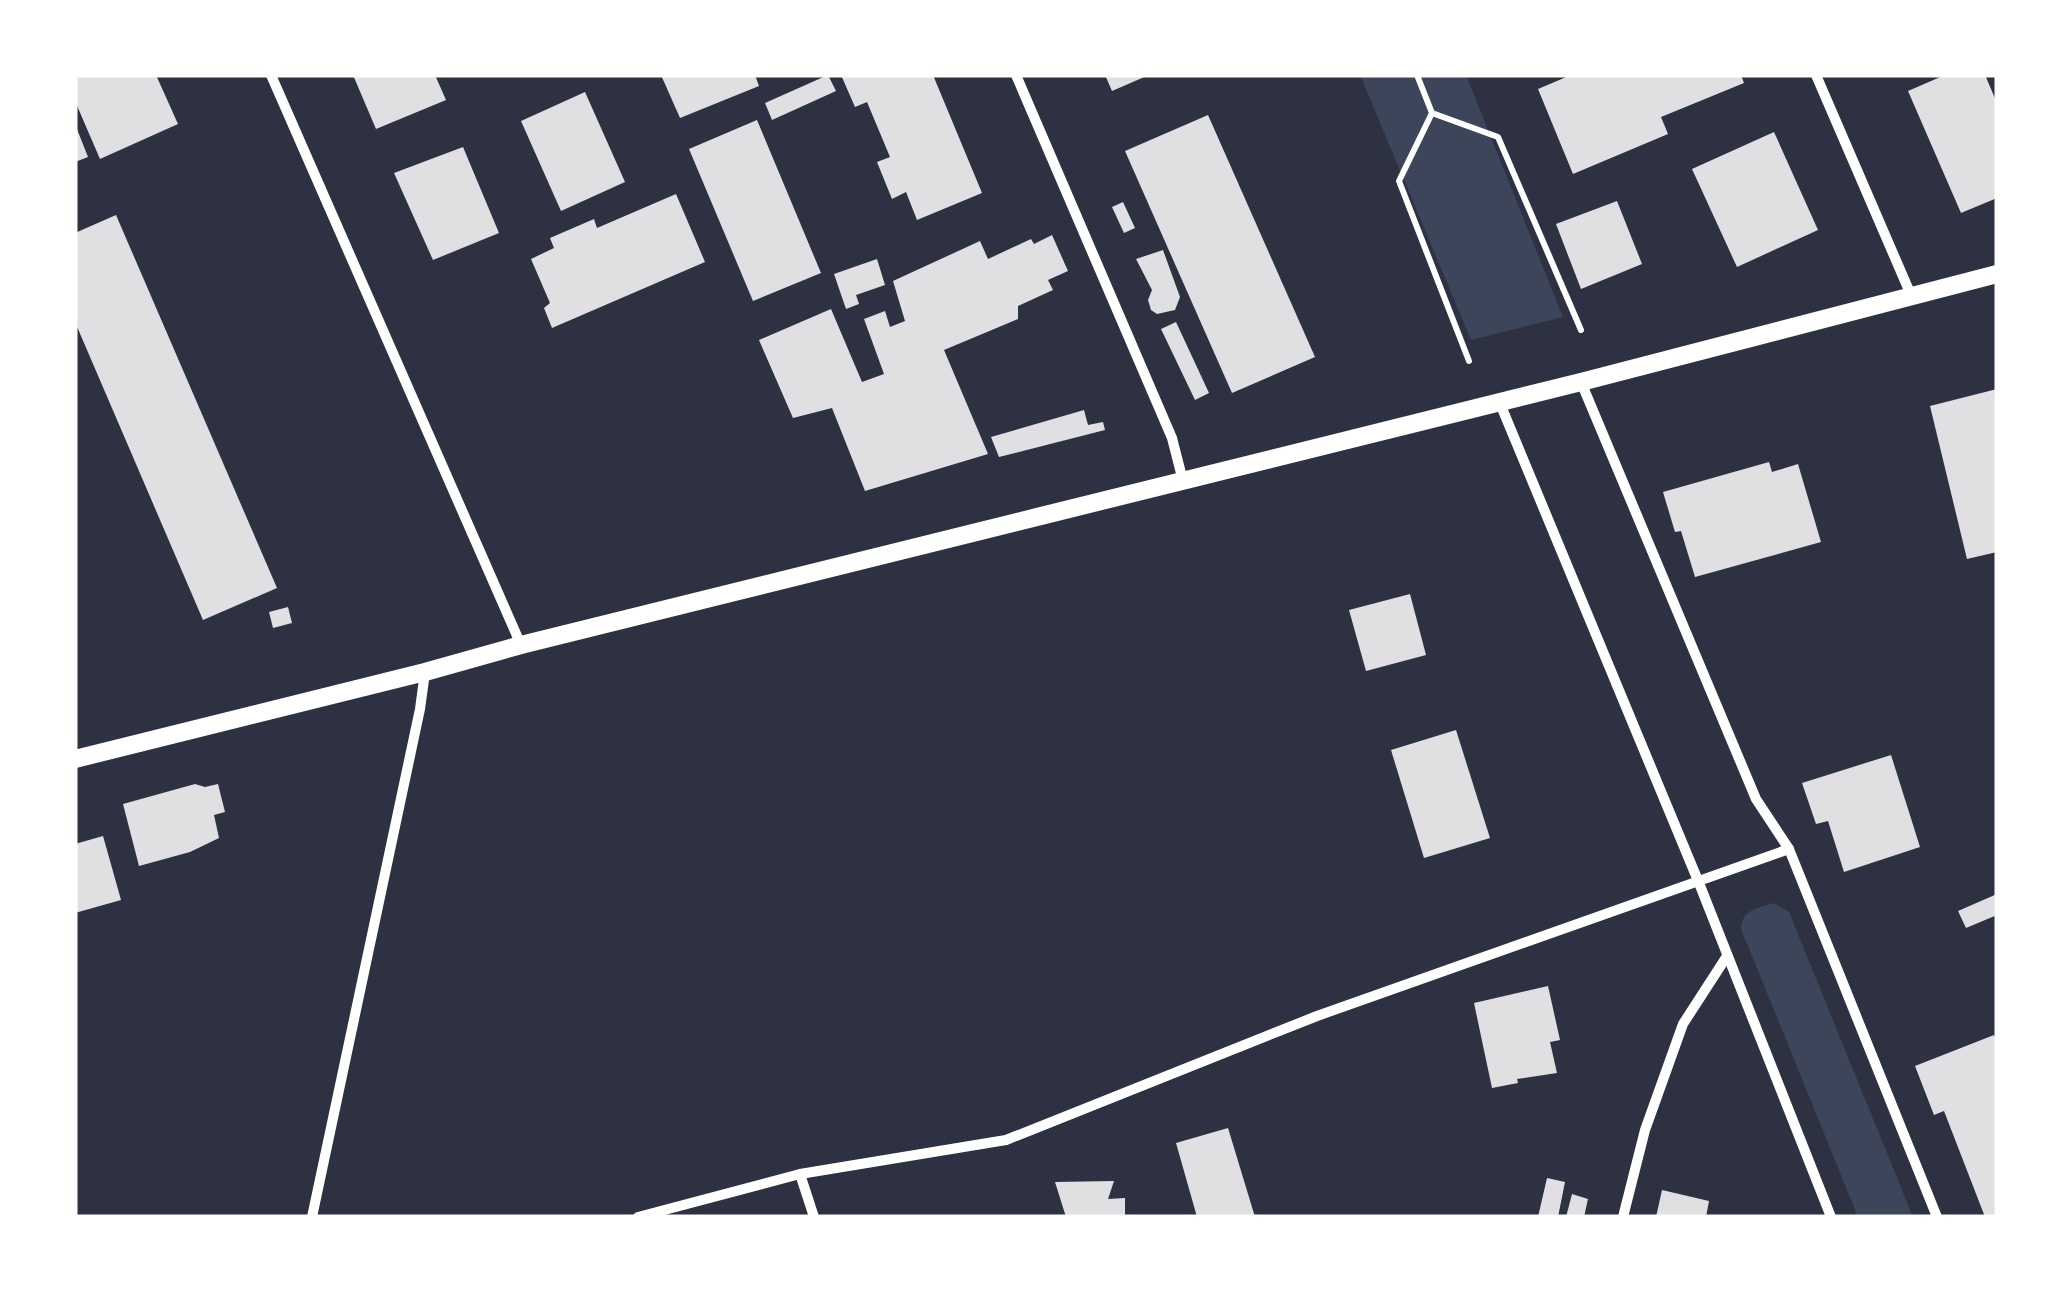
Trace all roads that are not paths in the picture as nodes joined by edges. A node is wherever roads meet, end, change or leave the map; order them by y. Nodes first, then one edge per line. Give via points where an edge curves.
1 (270, 75) edge
2 (1016, 75) edge
3 (1816, 75) edge
4 (1997, 274) edge
5 (1911, 295) junction
6 (1581, 382) junction
7 (1499, 402) junction
8 (1183, 481) junction
9 (521, 645) junction
10 (425, 672) junction
11 (75, 759) edge
12 (1789, 849) junction
13 (1699, 883) junction
14 (1727, 956) junction
15 (800, 1174) junction
16 (312, 1217) edge
17 (638, 1217) edge
18 (814, 1217) edge
19 (1622, 1217) edge
20 (1831, 1217) edge
21 (1937, 1217) edge

1 - 9 street
2 - 8 street via 1172,438
3 - 5 street
4 - 5 street
5 - 6 street
6 - 7 street
6 - 12 street via 1756,800
7 - 8 street
7 - 13 street
8 - 9 street
9 - 10 street
10 - 11 street
10 - 16 street
12 - 13 street
12 - 21 street
13 - 14 street
13 - 15 street via 1318,1016 1006,1140
14 - 19 street via 1682,1024
14 - 20 street
15 - 17 street
15 - 18 street

